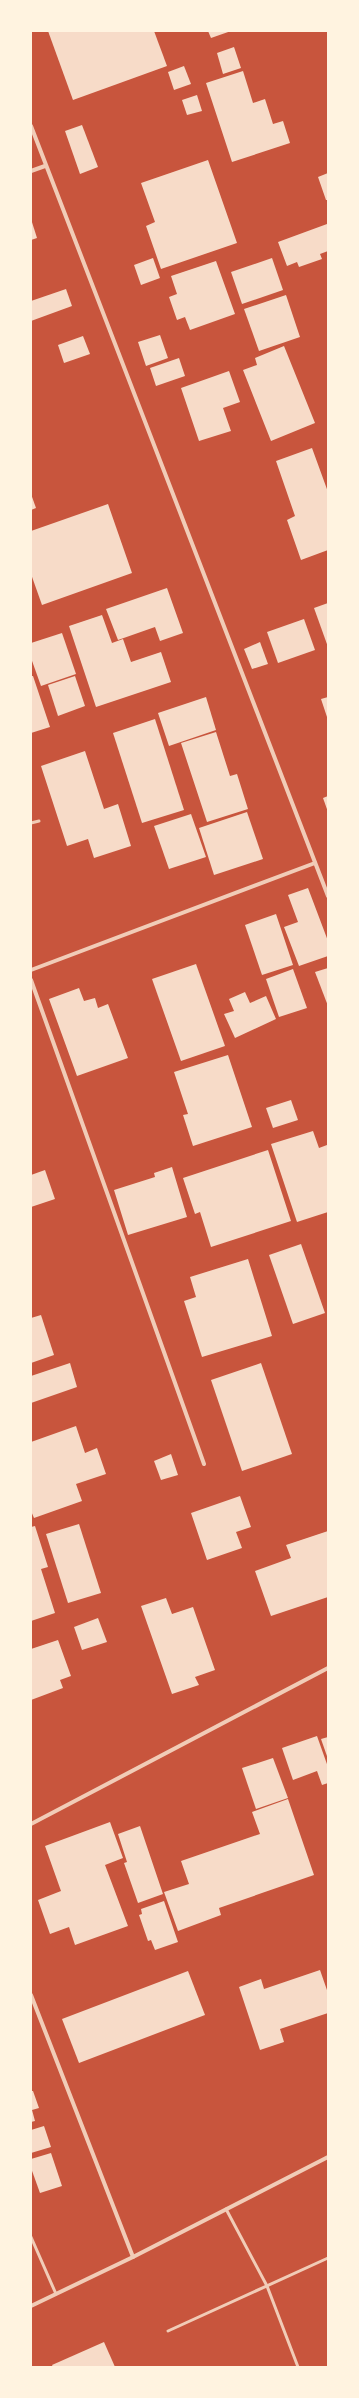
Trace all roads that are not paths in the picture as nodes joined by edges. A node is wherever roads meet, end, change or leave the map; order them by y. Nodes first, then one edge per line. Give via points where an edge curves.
1 (31, 126) edge
2 (44, 166) junction
3 (31, 171) edge
4 (39, 821) dead end
5 (31, 824) edge
6 (315, 863) junction
7 (328, 896) edge
8 (31, 970) edge
9 (31, 980) edge
10 (204, 1464) dead end
11 (328, 1668) edge
12 (31, 1824) edge
13 (31, 1995) edge
14 (328, 2157) edge
15 (226, 2209) junction
16 (31, 2238) edge
17 (133, 2257) junction
18 (328, 2258) edge
19 (267, 2286) junction
20 (56, 2294) junction
21 (31, 2306) edge
22 (168, 2331) dead end
23 (298, 2367) edge

1 - 2 street
2 - 3 street
2 - 6 street
4 - 5 lane
6 - 7 street
6 - 8 street
9 - 10 street
11 - 12 street
13 - 17 street
14 - 15 street
15 - 17 street
15 - 19 lane
16 - 20 lane
17 - 20 street
18 - 19 lane
19 - 22 lane
19 - 23 lane
20 - 21 street

